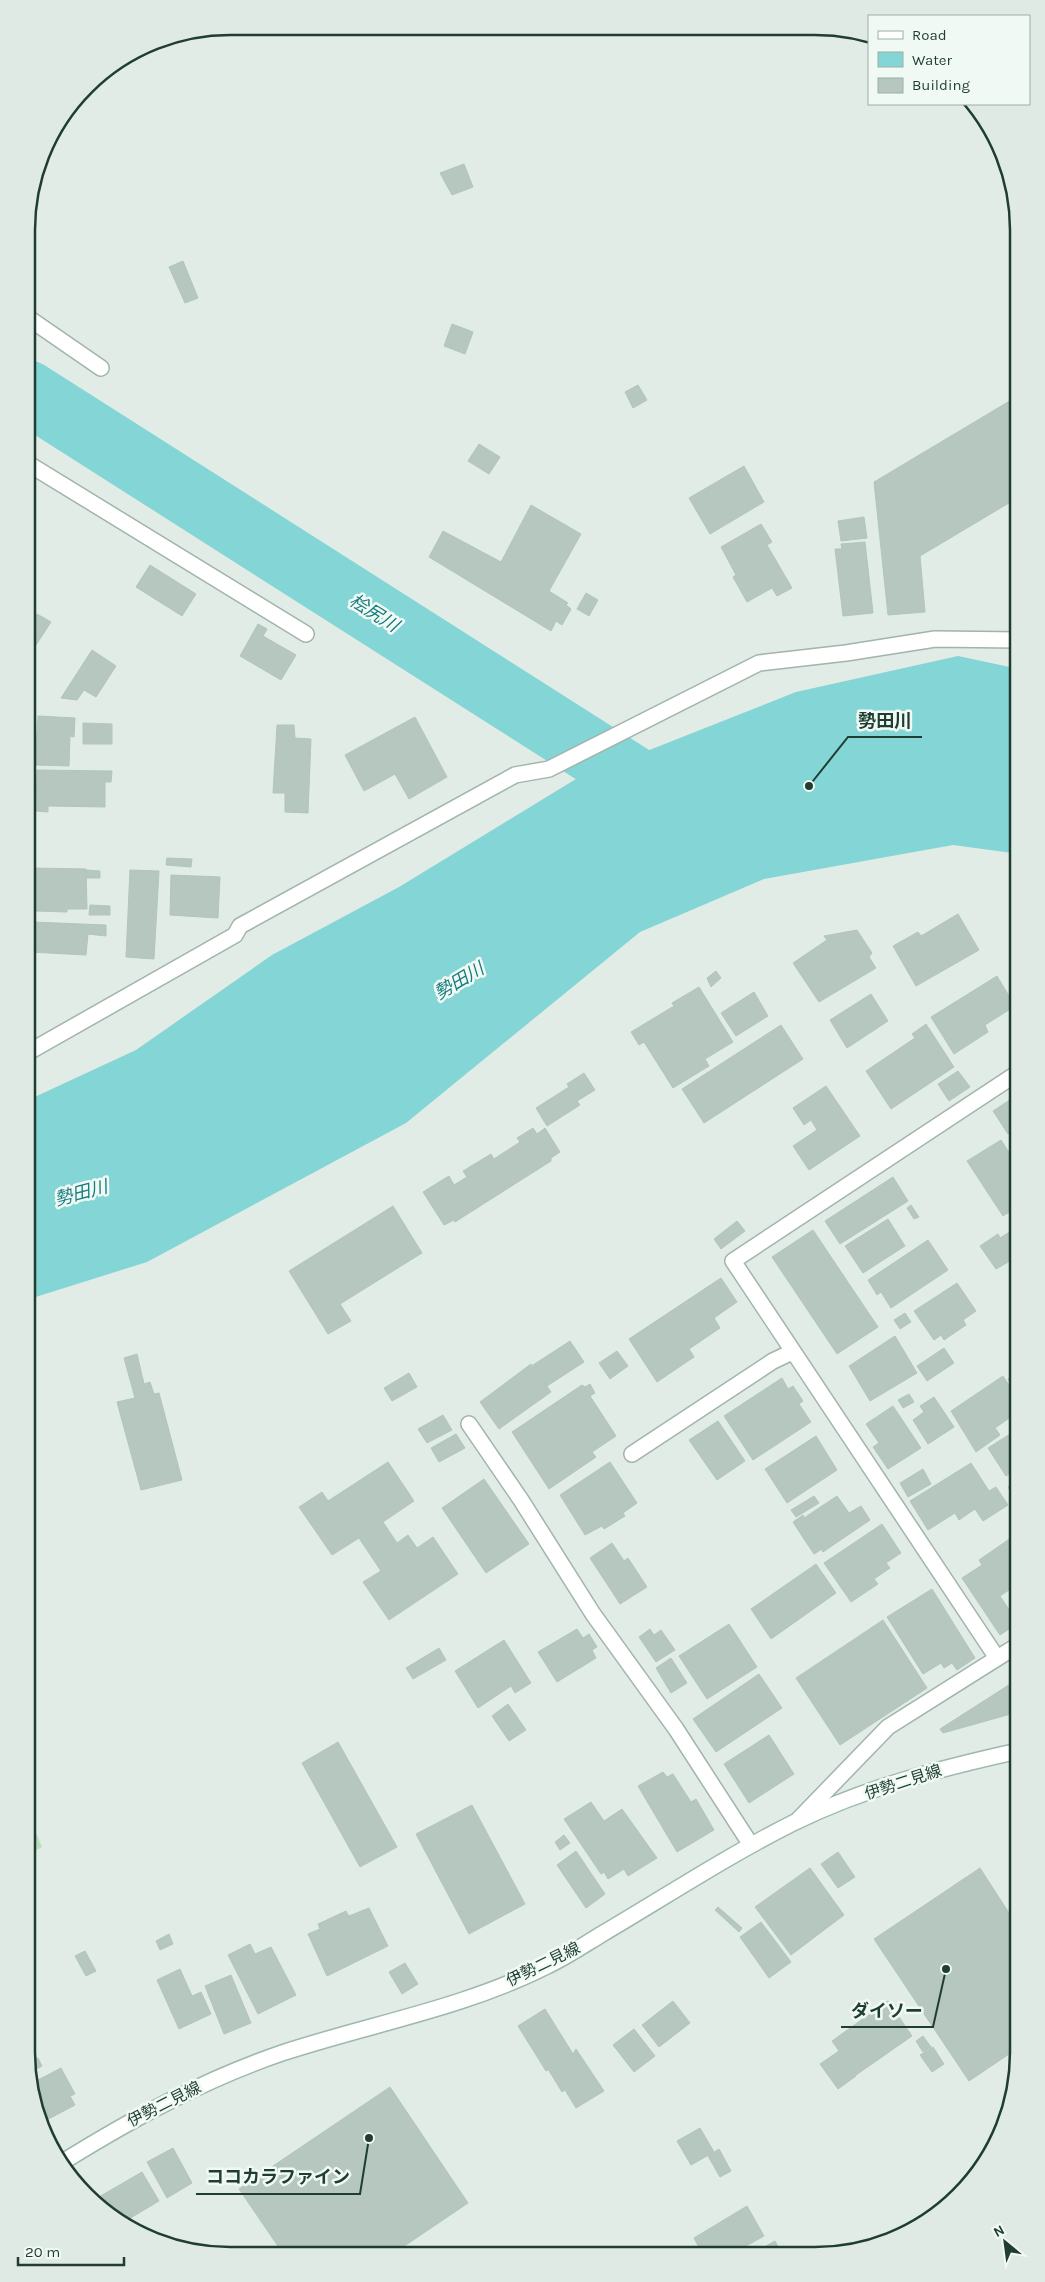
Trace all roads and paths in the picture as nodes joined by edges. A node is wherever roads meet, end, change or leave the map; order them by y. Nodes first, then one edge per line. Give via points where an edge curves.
1 (35, 323) edge
2 (100, 368) dead end
3 (35, 469) edge
4 (306, 634) dead end
5 (1010, 640) edge
6 (35, 1048) edge
7 (1010, 1077) edge
8 (792, 1352) junction
9 (469, 1424) dead end
10 (632, 1454) dead end
11 (1010, 1650) edge
12 (997, 1658) junction
13 (1010, 1753) edge
14 (796, 1822) junction
15 (751, 1845) junction
16 (67, 2159) edge

1 - 2 street
3 - 4 street
5 - 6 street via 935,639 759,663 549,769 515,775 240,926 236,935
7 - 8 street via 733,1261
8 - 10 street via 772,1361
8 - 12 street
9 - 15 street via 593,1614 676,1729
11 - 12 street
12 - 14 street via 888,1727
13 - 14 street, 伊勢二見線 via 871,1790
14 - 15 street, 伊勢二見線
15 - 16 street, 伊勢二見線 via 547,1966 475,1996 281,2054 221,2076 176,2096

